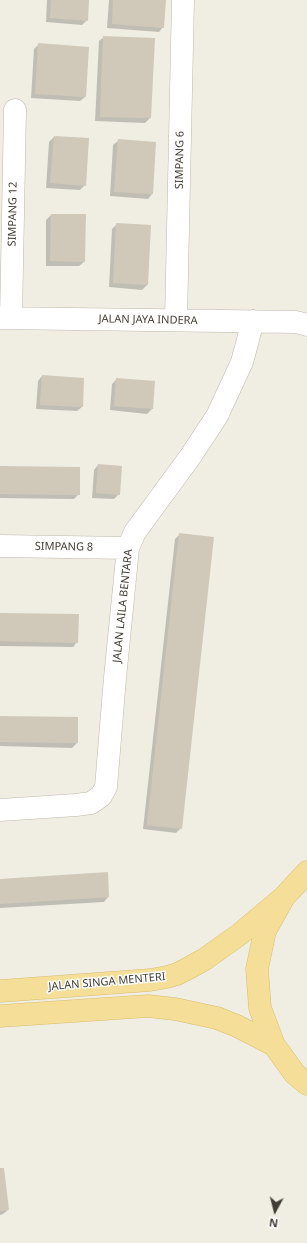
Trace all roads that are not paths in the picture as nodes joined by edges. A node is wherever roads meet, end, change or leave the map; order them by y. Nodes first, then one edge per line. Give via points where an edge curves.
1 (183, 0) edge
2 (15, 110) dead end
3 (6, 318) edge
4 (176, 320) junction
5 (253, 321) junction
6 (303, 322) edge
7 (0, 546) edge
8 (128, 548) junction
9 (0, 810) edge
10 (307, 872) edge
11 (284, 897) junction
12 (0, 991) edge
13 (0, 1016) edge
14 (274, 1045) junction
15 (307, 1084) edge

1 - 4 street, SIMPANG 6
2 - 3 street, SIMPANG 12
3 - 4 street, JALAN JAYA INDERA
4 - 5 street, JALAN JAYA INDERA
5 - 6 street, JALAN JAYA INDERA
5 - 8 street, JALAN LAILA BENTARA via 242,362 217,416 135,532
7 - 8 street, SIMPANG 8
8 - 9 street, JALAN LAILA BENTARA via 106,787 101,796 91,803
10 - 11 main road
11 - 12 main road, JALAN SINGA MENTERI via 223,946 188,969 172,976 150,980
11 - 14 main road via 265,931 257,970 260,1008
13 - 14 main road via 148,1006 217,1018
14 - 15 main road via 295,1074

